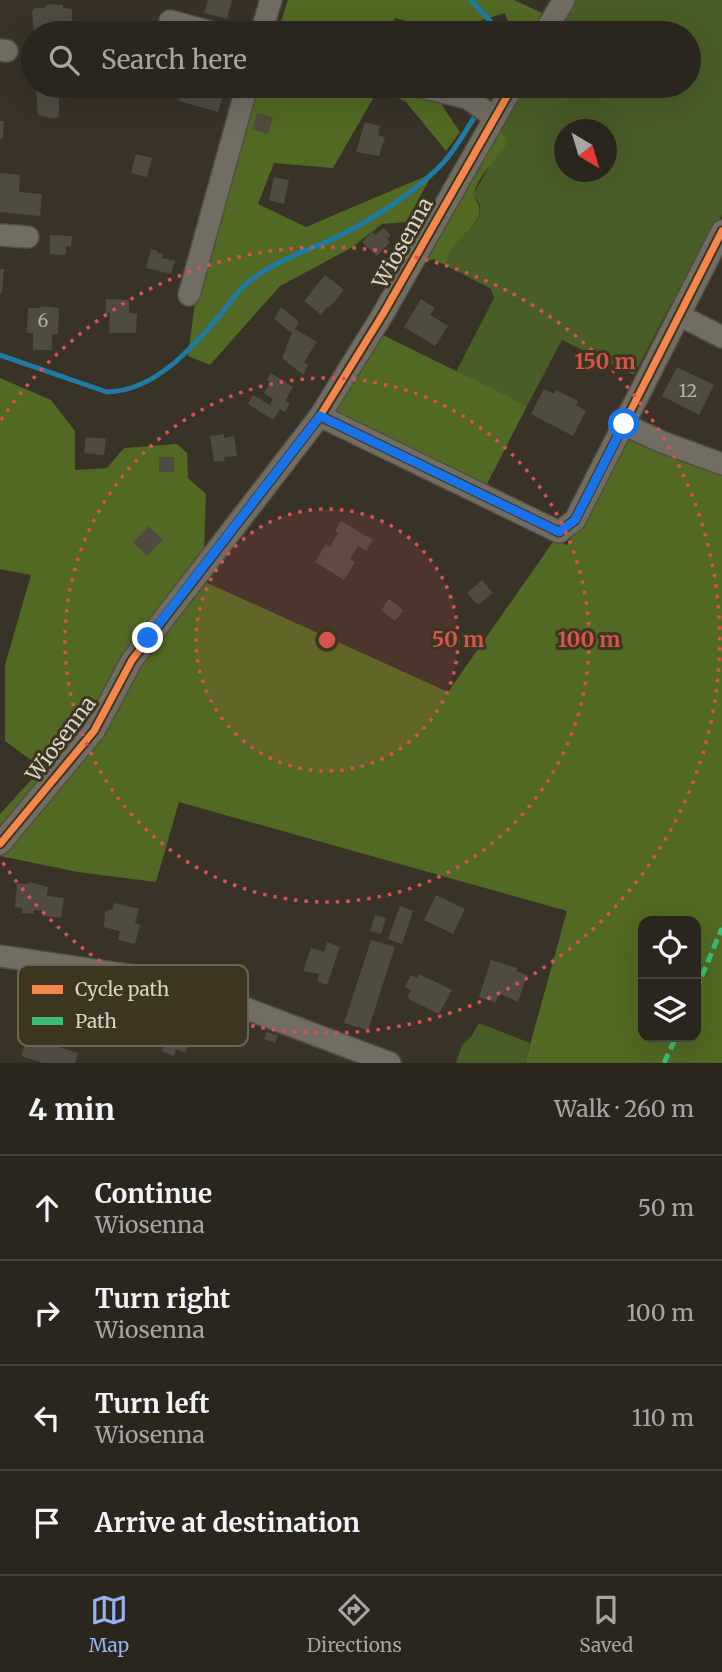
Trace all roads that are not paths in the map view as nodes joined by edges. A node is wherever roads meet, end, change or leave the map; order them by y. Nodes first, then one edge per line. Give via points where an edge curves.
1 (271, 0) edge
2 (564, 0) edge
3 (265, 21) edge
4 (551, 21) edge
5 (244, 98) edge
6 (463, 98) edge
7 (506, 98) edge
8 (494, 117) junction
9 (722, 231) edge
10 (0, 234) edge
11 (29, 237) dead end
12 (189, 295) dead end
13 (679, 315) junction
14 (722, 337) edge
15 (320, 416) junction
16 (624, 424) junction
17 (722, 464) edge
18 (0, 844) edge
19 (0, 956) edge
20 (61, 965) edge
21 (248, 1009) edge
22 (390, 1063) edge

1 - 3 street
2 - 4 street
5 - 12 street
6 - 8 street
7 - 8 street, Wiosenna
8 - 15 street, Wiosenna
9 - 13 street
10 - 11 street
13 - 14 street
13 - 16 street
15 - 16 street via 559,532 575,520
15 - 18 street, Wiosenna via 140,649 94,731
16 - 17 street
19 - 20 street
21 - 22 street

